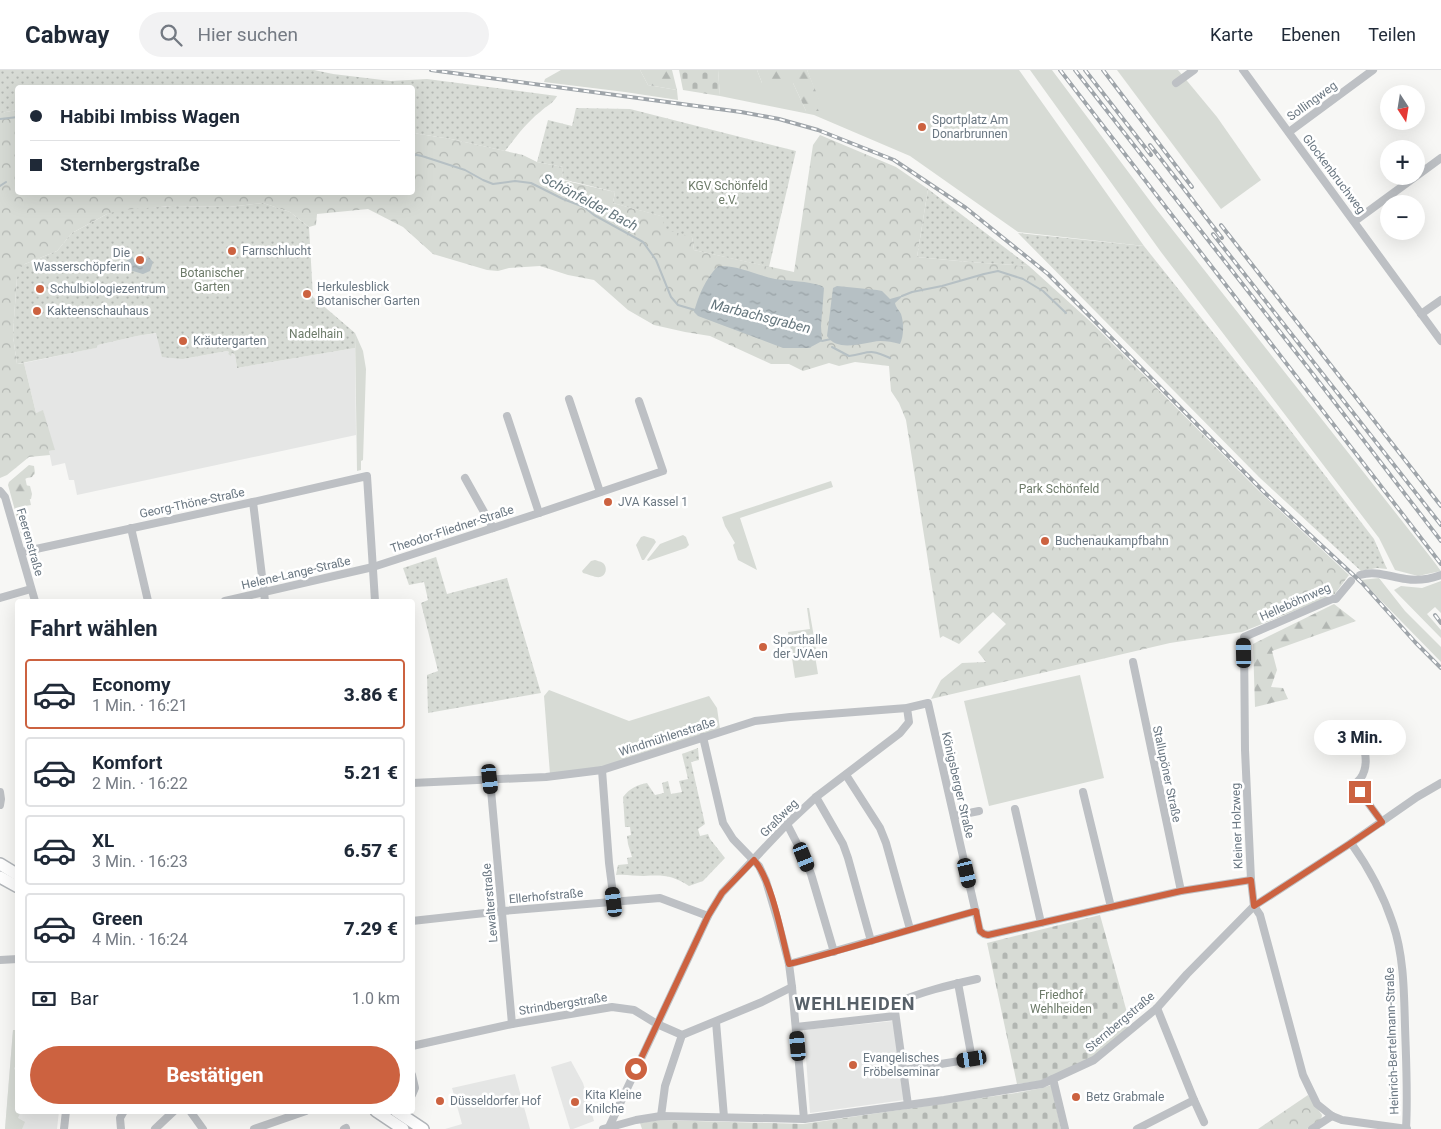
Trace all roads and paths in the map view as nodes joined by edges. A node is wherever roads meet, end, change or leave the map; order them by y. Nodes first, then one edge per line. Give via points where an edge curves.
1 (1194, 70) edge
2 (1243, 70) edge
3 (1373, 70) edge
4 (1176, 84) dead end
5 (1289, 132) junction
6 (1441, 158) edge
7 (1355, 222) junction
8 (1441, 300) edge
9 (1421, 314) junction
10 (1441, 340) edge
11 (568, 399) dead end
12 (639, 401) dead end
13 (507, 416) dead end
14 (465, 478) dead end
15 (0, 491) edge
16 (600, 492) junction
17 (254, 502) junction
18 (538, 513) junction
19 (131, 528) junction
20 (493, 528) junction
21 (22, 552) junction
22 (372, 567) junction
23 (1360, 574) dead end
24 (1441, 575) edge
25 (1351, 581) dead end
26 (31, 589) junction
27 (264, 592) junction
28 (0, 598) edge
29 (34, 599) edge
30 (148, 599) edge
31 (234, 599) edge
32 (266, 599) edge
33 (375, 599) edge
34 (1244, 638) joint
35 (1132, 662) dead end
36 (928, 703) joint
37 (906, 708) junction
38 (703, 737) junction
39 (1365, 753) dead end
40 (602, 770) junction
41 (846, 775) junction
42 (490, 779) junction
43 (415, 783) edge
44 (1441, 783) edge
45 (0, 792) edge
46 (1083, 792) dead end
47 (816, 797) junction
48 (0, 805) edge
49 (1014, 809) dead end
50 (979, 811) dead end
51 (954, 816) junction
52 (1382, 822) junction
53 (788, 824) junction
54 (1351, 843) junction
55 (754, 860) junction
56 (0, 864) edge
57 (15, 873) edge
58 (0, 877) edge
59 (1251, 880) junction
60 (15, 885) edge
61 (1181, 891) junction
62 (614, 902) junction
63 (1111, 906) junction
64 (1254, 906) junction
65 (503, 911) junction
66 (976, 911) junction
67 (708, 916) junction
68 (415, 921) edge
69 (1041, 922) junction
70 (910, 929) junction
71 (872, 941) junction
72 (834, 952) junction
73 (15, 959) edge
74 (0, 960) edge
75 (789, 964) junction
76 (978, 978) dead end
77 (958, 983) junction
78 (792, 987) junction
79 (1157, 1008) junction
80 (895, 1016) junction
81 (716, 1022) junction
82 (512, 1024) junction
83 (657, 1024) junction
84 (796, 1027) junction
85 (682, 1035) junction
86 (415, 1045) edge
87 (903, 1070) junction
88 (1053, 1079) junction
89 (1194, 1100) junction
90 (908, 1105) junction
91 (66, 1114) edge
92 (122, 1114) edge
93 (171, 1114) edge
94 (192, 1114) edge
95 (297, 1114) edge
96 (386, 1114) edge
97 (661, 1116) junction
98 (1332, 1116) junction
99 (724, 1117) junction
100 (399, 1118) edge
101 (804, 1119) junction
102 (1204, 1122) dead end
103 (608, 1128) edge
104 (64, 1129) edge
105 (121, 1129) edge
106 (155, 1129) edge
107 (203, 1129) edge
108 (254, 1129) edge
109 (422, 1129) edge
110 (1065, 1129) edge
111 (1137, 1129) edge
112 (1312, 1129) edge
113 (1406, 1129) edge

1 - 4 street
2 - 5 street, Glockenbruchweg
3 - 5 street, Sollingweg
5 - 7 street, Glockenbruchweg
6 - 7 street
7 - 9 street, Glockenbruchweg
8 - 9 street
9 - 10 street, Glockenbruchweg
11 - 16 street
12 - 16 street, Theodor-Fliedner-Straße via 663,471
13 - 18 street
14 - 20 street
15 - 21 street, Feerenstraße via 5,497
16 - 18 street, Theodor-Fliedner-Straße
17 - 19 street, Georg-Thöne-Straße
17 - 22 street, Georg-Thöne-Straße via 367,476
17 - 27 street
18 - 20 street, Theodor-Fliedner-Straße
19 - 21 street, Georg-Thöne-Straße
19 - 30 street
20 - 22 street, Theodor-Fliedner-Straße
21 - 26 street, Feerenstraße
22 - 27 street, Helene-Lange-Straße
22 - 33 street
23 - 24 street via 1369,572 1413,579
25 - 34 street, Helleböhnweg via 1336,599
26 - 28 street
26 - 29 street, Feerenstraße
27 - 31 street, Helene-Lange-Straße
27 - 32 street
34 - 59 street, Kleiner Holzweg
35 - 61 street, Stallupöner Straße
36 - 37 street, Windmühlenstraße
36 - 51 street, Königsberger Straße
37 - 38 street, Windmühlenstraße via 755,721
37 - 41 street, Graßweg via 908,722 900,733
38 - 40 street, Windmühlenstraße
38 - 55 street via 723,823
39 - 52 street via 1364,774 1354,784
40 - 42 street, Windmühlenstraße
40 - 62 street
41 - 47 street, Graßweg
41 - 70 street via 880,828
42 - 43 street, Windmühlenstraße
42 - 65 street, Lewalterstraße
44 - 52 street, Sternbergstraße
45 - 48 street
46 - 63 street
47 - 53 street, Graßweg
47 - 71 street via 848,858
49 - 69 street
50 - 51 street
51 - 66 street, Königsberger Straße
52 - 54 street, Sternbergstraße
53 - 55 street, Graßweg
53 - 72 street via 811,874
54 - 64 street, Sternbergstraße
54 - 113 street, Heinrich-Bertelmann-Straße via 1382,894 1394,925 1403,984
55 - 67 street, Graßweg via 722,893
55 - 75 street via 766,881
56 - 57 main road
58 - 60 main road
59 - 61 street
59 - 64 street, Kleiner Holzweg
61 - 63 street
62 - 65 street, Ellerhofstraße
62 - 67 street, Ellerhofstraße via 660,898
63 - 69 street
64 - 79 street, Sternbergstraße
64 - 98 street, Kleiner Holzweg via 1260,915 1303,1075 1317,1104
65 - 68 street, Ellerhofstraße
65 - 82 street, Lewalterstraße
66 - 69 street, Königsberger Straße via 980,931 988,935
66 - 70 street
67 - 83 street, Graßweg
70 - 71 street
71 - 72 street
72 - 75 street
73 - 74 street
75 - 78 street
76 - 77 street
77 - 80 street via 894,1004
77 - 87 street via 972,1059
78 - 81 street
78 - 84 street
79 - 88 street, Sternbergstraße via 1094,1060
79 - 89 street
80 - 84 street
80 - 87 street
81 - 85 street
81 - 99 street
82 - 83 street, Strindbergstraße via 612,1007 634,1010
82 - 86 street, Strindbergstraße
83 - 85 street, Strindbergstraße
83 - 103 street, Graßweg
84 - 101 street
85 - 97 street via 665,1086
87 - 90 street
88 - 90 street, Sternbergstraße via 1042,1084
88 - 110 street
89 - 102 street
89 - 111 street
90 - 101 street, Sternbergstraße
91 - 104 street
92 - 105 street
93 - 106 street
94 - 107 street
95 - 108 street
96 - 100 main road
97 - 99 street, Sternbergstraße
97 - 103 street, Sternbergstraße
98 - 112 street
98 - 113 street
99 - 101 street, Sternbergstraße
100 - 109 main road

